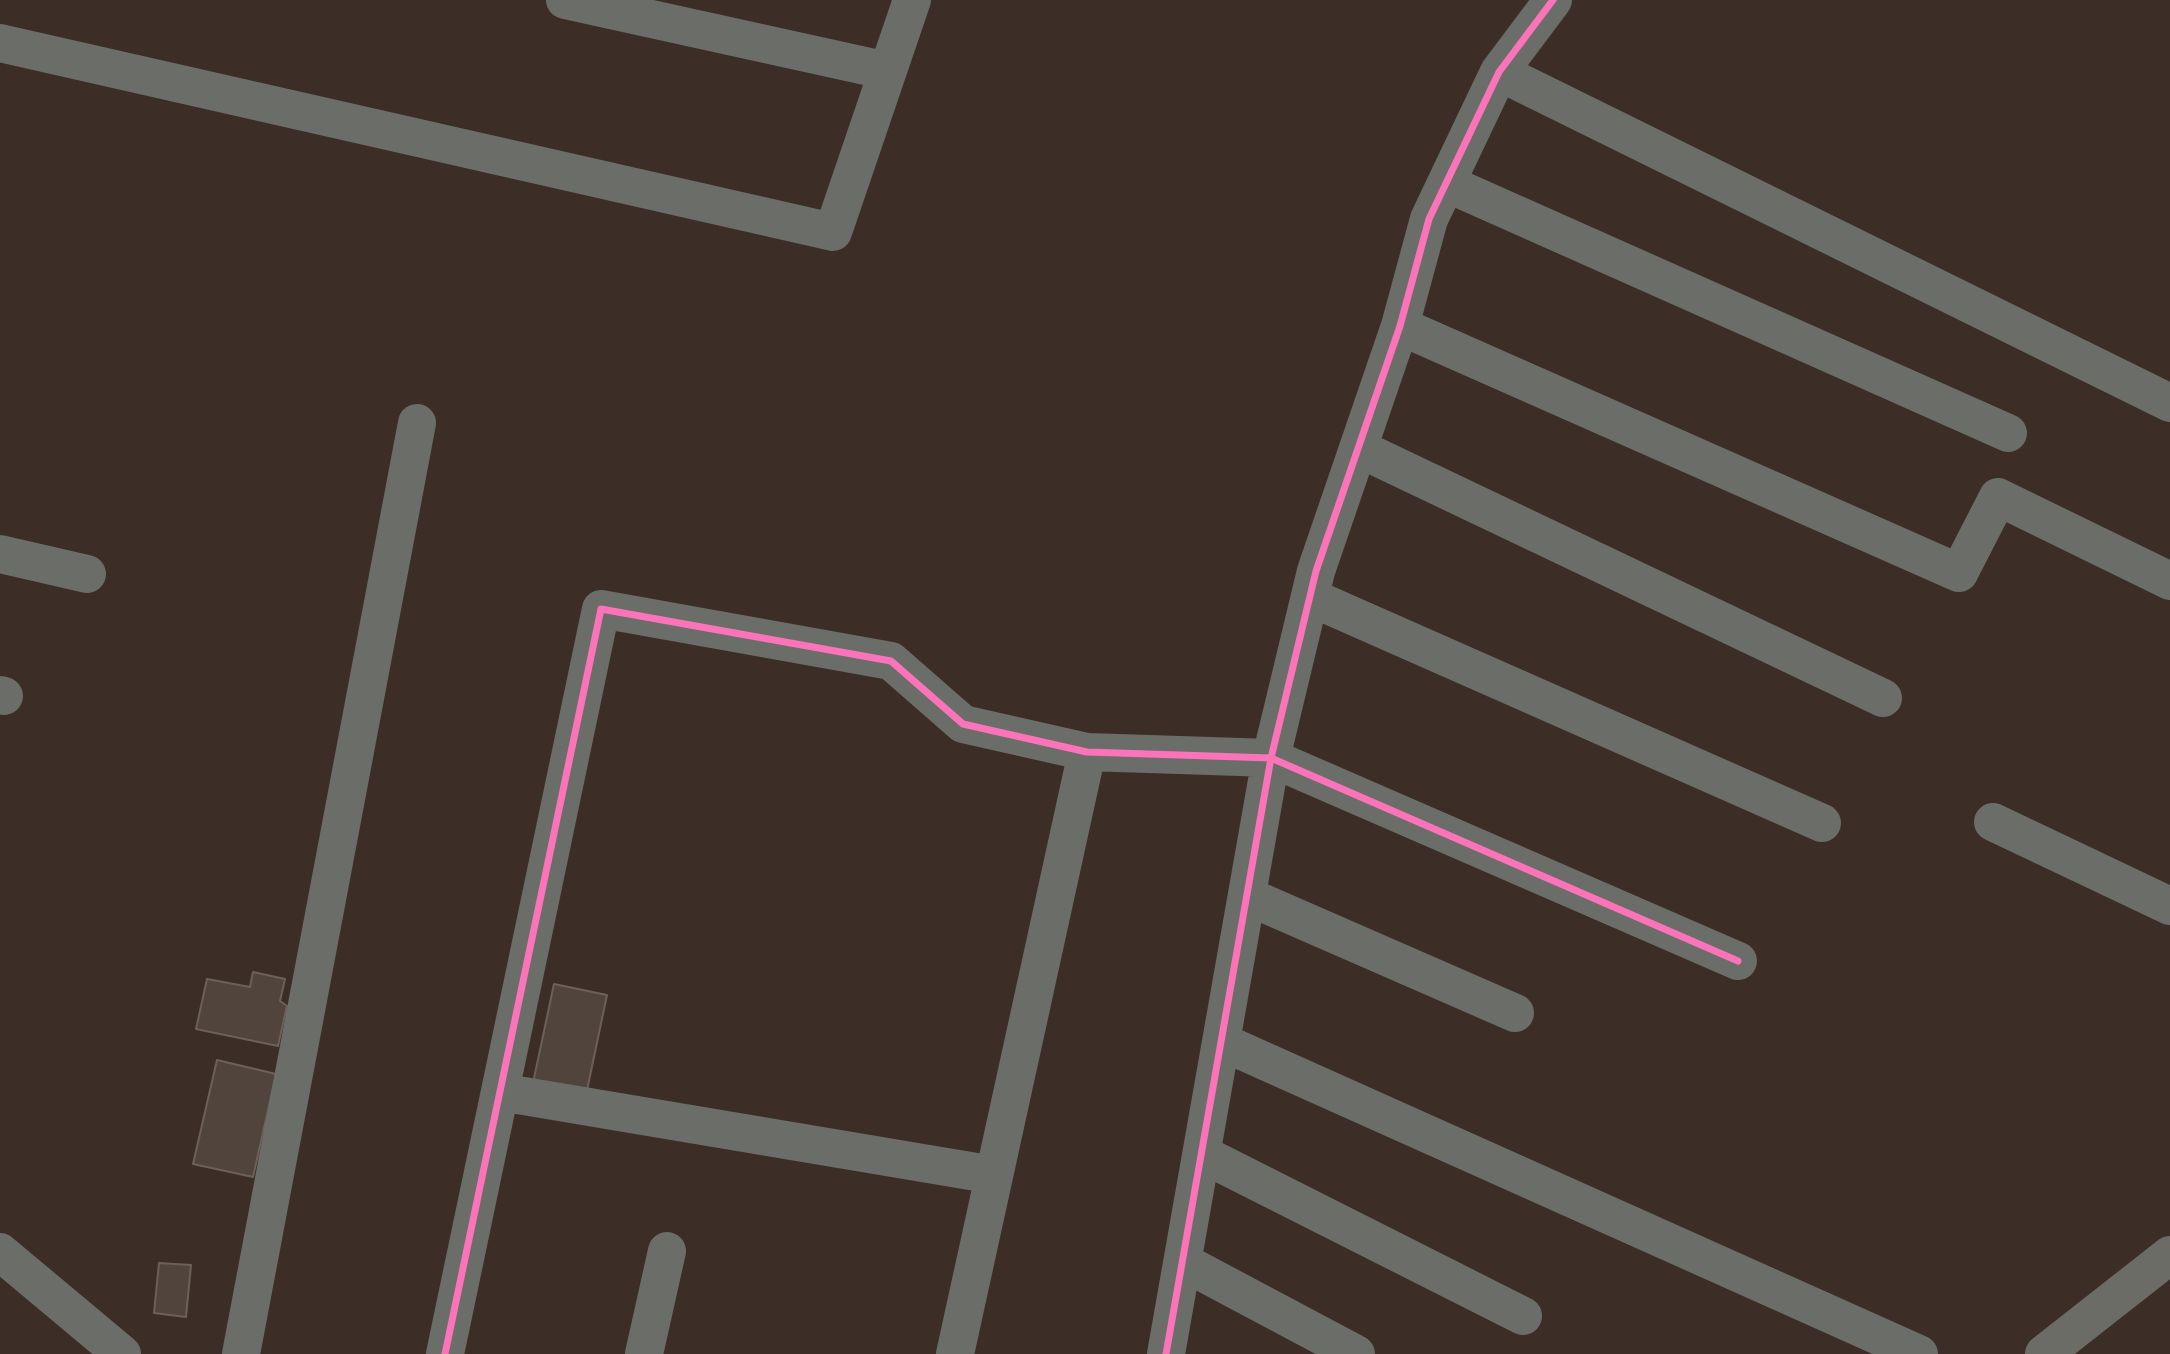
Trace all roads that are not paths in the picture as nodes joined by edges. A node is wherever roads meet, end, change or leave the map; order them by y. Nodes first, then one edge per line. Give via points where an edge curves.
1 (565, 0) edge
2 (912, 0) edge
3 (1553, 0) edge
4 (0, 43) edge
5 (888, 71) junction
6 (1499, 72) junction
7 (1446, 183) junction
8 (1400, 326) junction
9 (2170, 403) edge
10 (417, 423) dead end
11 (2008, 433) dead end
12 (1358, 448) junction
13 (0, 554) edge
14 (87, 574) dead end
15 (2170, 581) edge
16 (1310, 597) junction
17 (1883, 698) dead end
18 (1087, 752) junction
19 (1271, 758) junction
20 (1993, 822) dead end
21 (1822, 823) dead end
22 (1247, 896) junction
23 (2170, 906) edge
24 (1738, 961) dead end
25 (1515, 1013) dead end
26 (1222, 1042) junction
27 (500, 1092) junction
28 (1202, 1154) junction
29 (994, 1175) junction
30 (667, 1251) dead end
31 (0, 1252) edge
32 (2170, 1255) edge
33 (1183, 1262) junction
34 (1523, 1316) dead end
35 (122, 1354) edge
36 (241, 1354) edge
37 (445, 1354) edge
38 (644, 1354) edge
39 (955, 1354) edge
40 (1166, 1354) edge
41 (1356, 1354) edge
42 (1919, 1354) edge
43 (2044, 1354) edge

1 - 5 street
2 - 5 street
3 - 6 street
4 - 5 street via 833,232
6 - 7 street
6 - 9 street
7 - 8 street via 1429,219
7 - 11 street
8 - 12 street
8 - 15 street via 1959,573 1998,496
10 - 36 street
12 - 16 street
12 - 17 street
13 - 14 street
16 - 19 street
16 - 21 street
18 - 19 street
18 - 27 street via 963,724 891,661 601,609
18 - 29 street
19 - 22 street
19 - 24 street
20 - 23 street
22 - 25 street
22 - 26 street
26 - 28 street
26 - 42 street
27 - 29 street
27 - 37 street
28 - 33 street
28 - 34 street
29 - 39 street
30 - 38 street
31 - 35 street
32 - 43 main road
33 - 40 street
33 - 41 street

